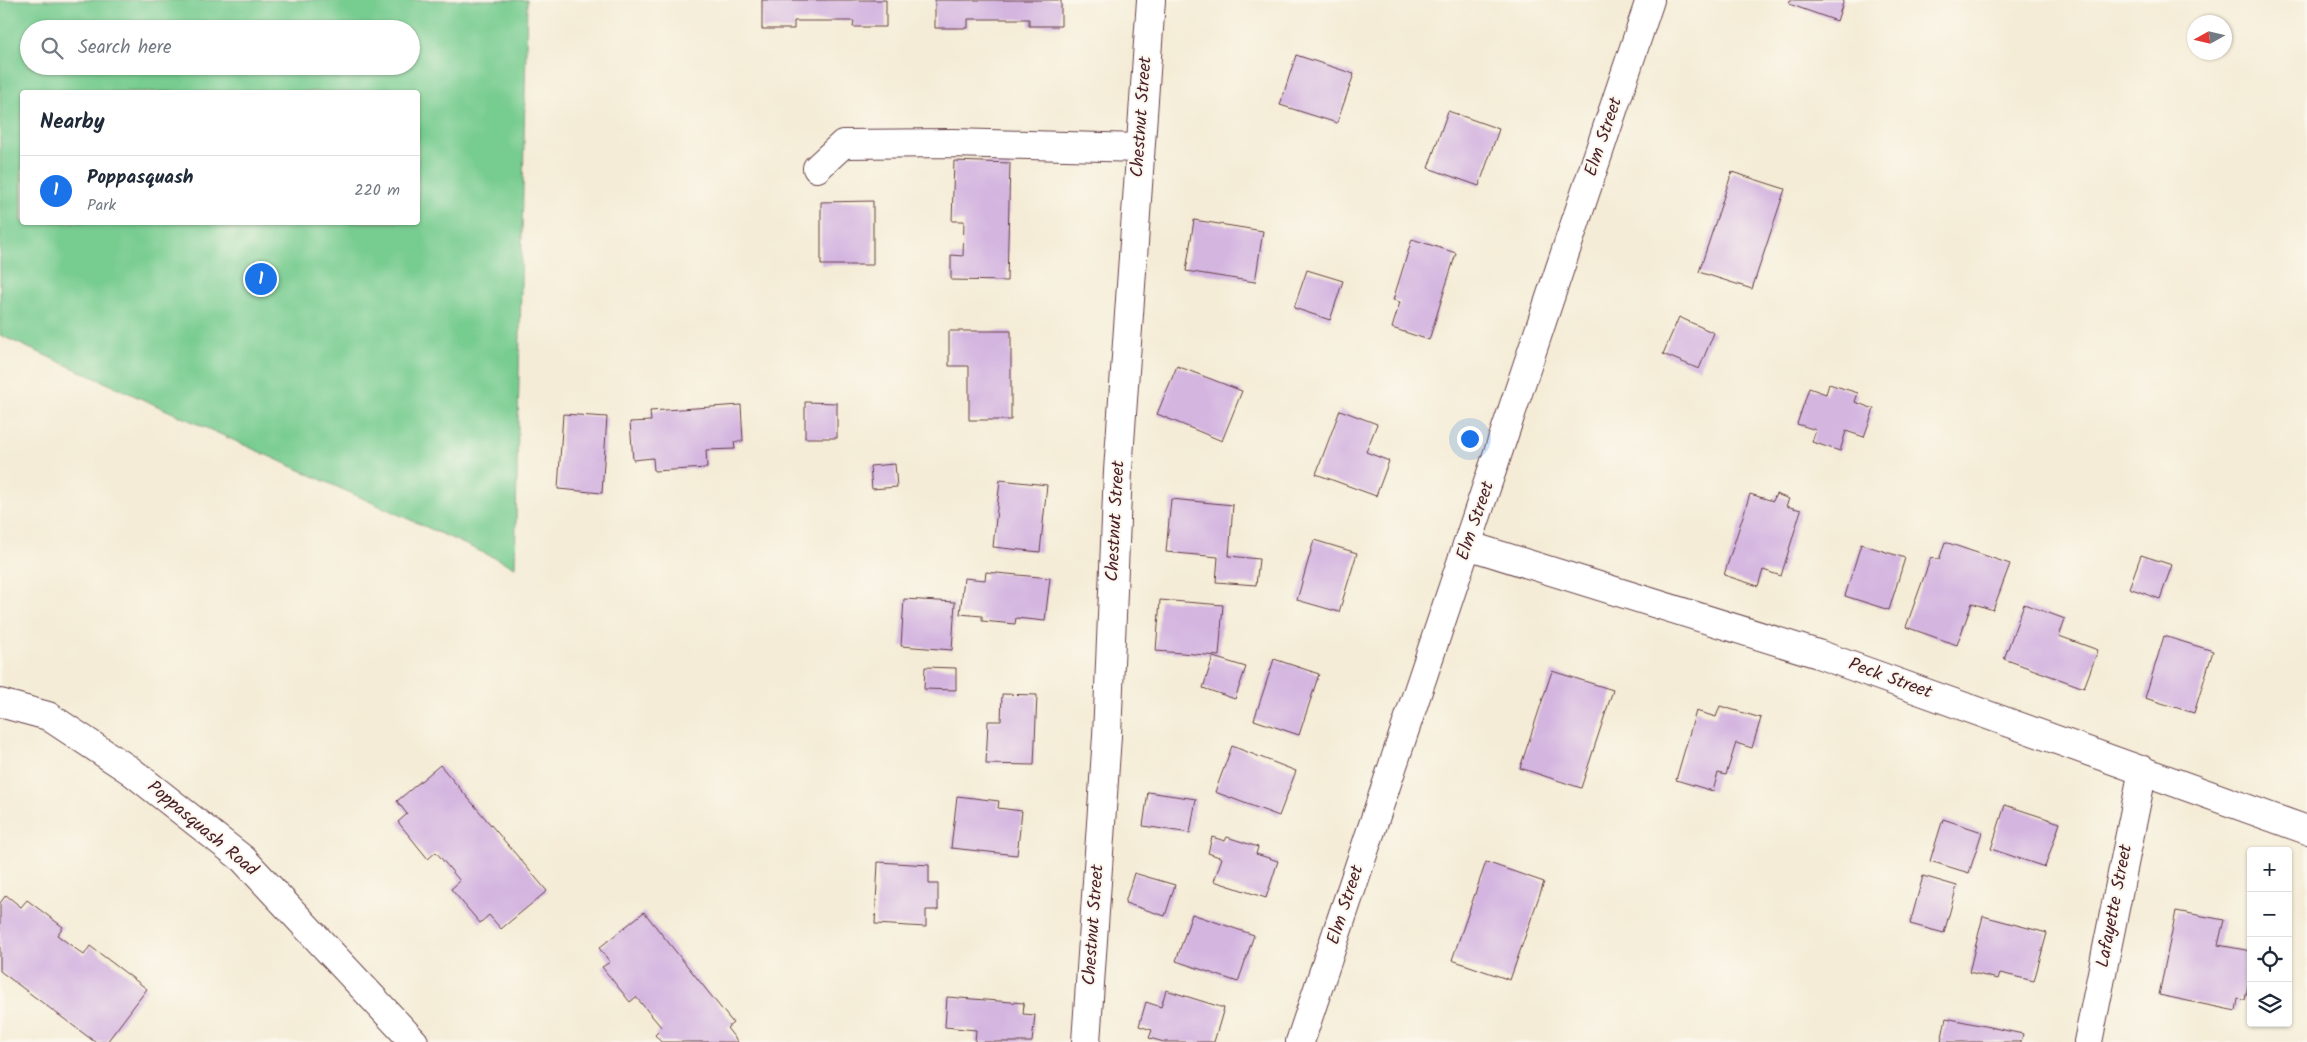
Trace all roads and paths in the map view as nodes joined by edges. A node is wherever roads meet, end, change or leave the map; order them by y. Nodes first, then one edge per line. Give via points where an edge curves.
1 (1150, 0) edge
2 (1650, 0) edge
3 (1140, 148) junction
4 (816, 168) dead end
5 (1467, 545) junction
6 (0, 702) edge
7 (2143, 770) junction
8 (2307, 830) edge
9 (414, 1042) edge
10 (1086, 1042) edge
11 (1300, 1042) edge
12 (2088, 1042) edge

1 - 3 street, Chestnut Street
2 - 5 street, Elm Street
3 - 4 street via 843,144
3 - 10 street, Chestnut Street
5 - 7 street, Peck Street via 1818,654
5 - 11 street, Elm Street
6 - 9 street, Poppasquash Road via 48,716 131,771 243,859
7 - 8 street, Peck Street
7 - 12 street, Lafayette Street

